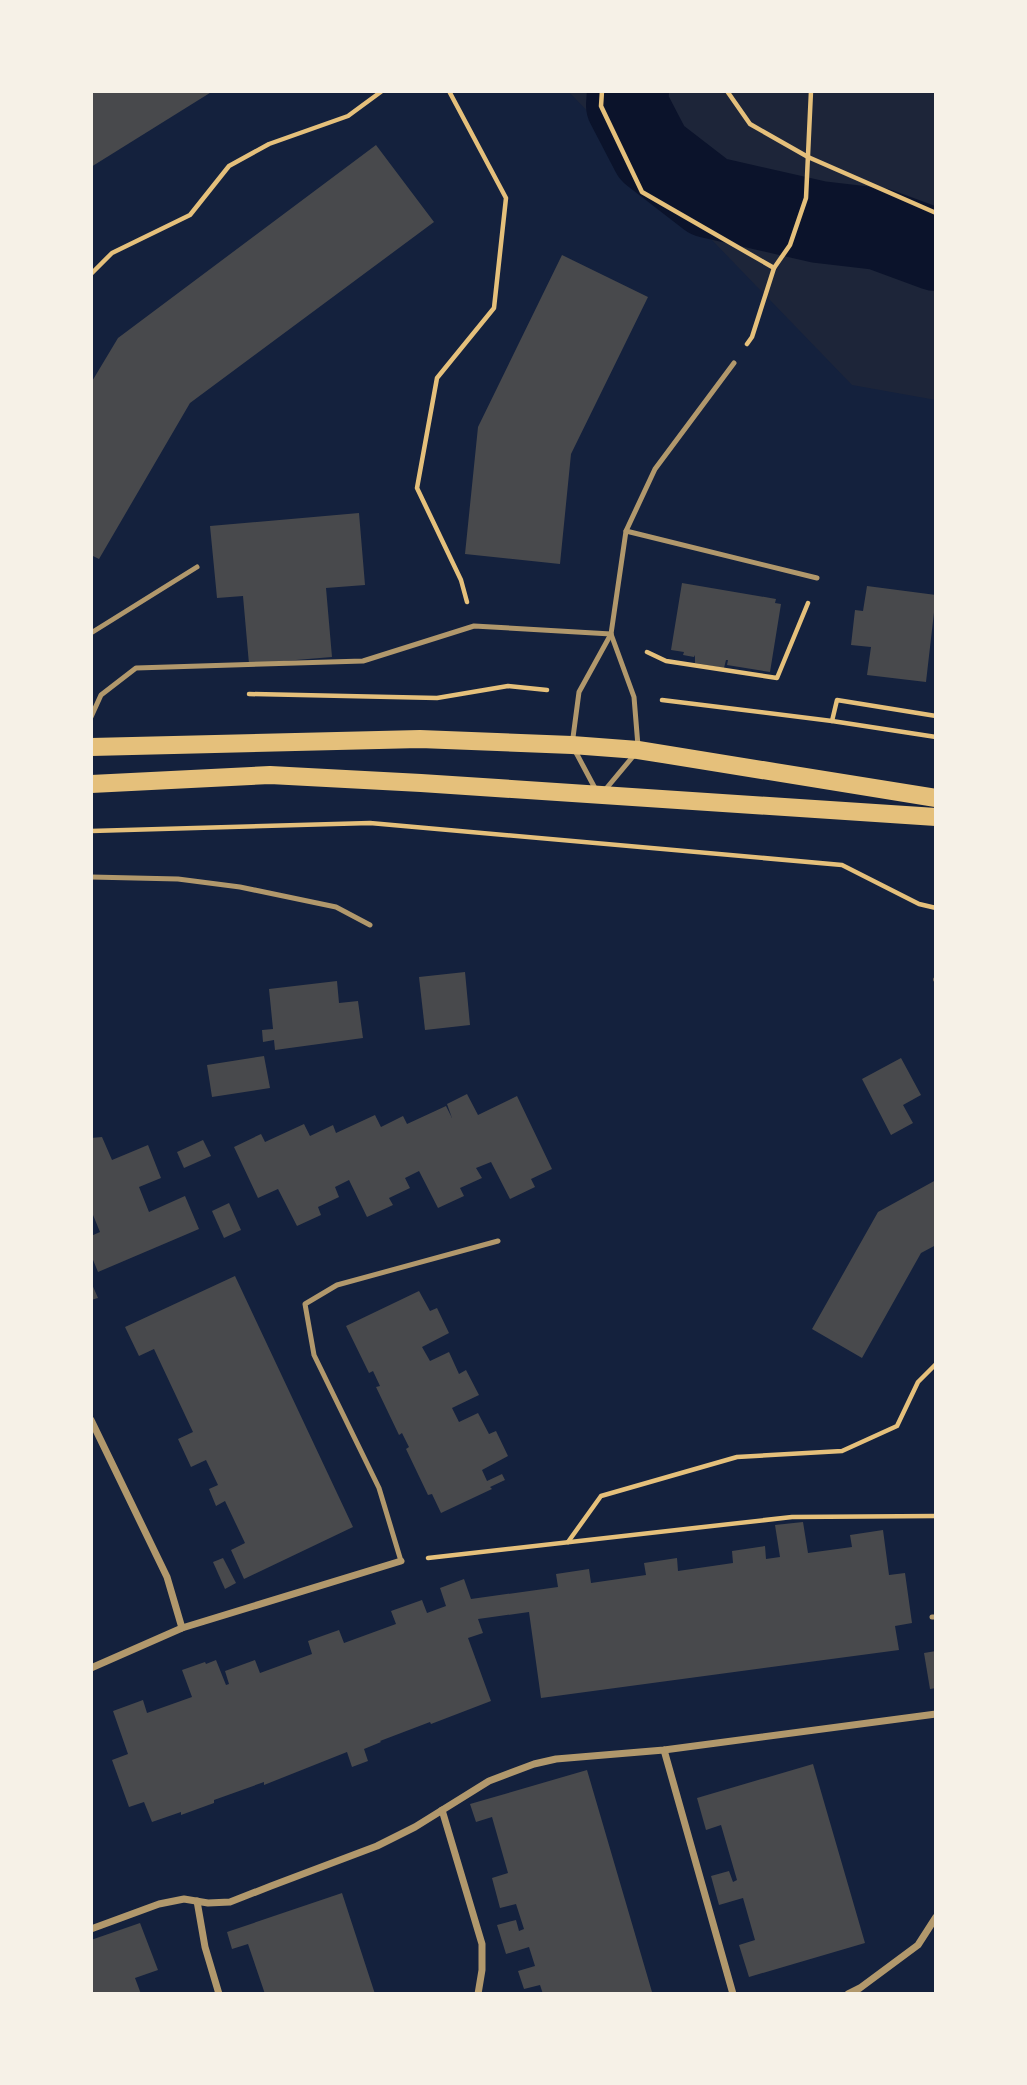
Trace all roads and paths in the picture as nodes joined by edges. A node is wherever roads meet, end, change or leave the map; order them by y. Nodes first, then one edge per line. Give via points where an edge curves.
1 (382, 91) edge
2 (449, 91) edge
3 (602, 91) edge
4 (727, 91) edge
5 (811, 91) edge
6 (808, 157) junction
7 (936, 212) edge
8 (775, 268) junction
9 (91, 274) edge
10 (734, 363) joint
11 (626, 531) junction
12 (197, 567) dead end
13 (817, 579) joint
14 (474, 626) junction
15 (91, 633) edge
16 (611, 634) junction
17 (547, 690) dead end
18 (241, 694) dead end
19 (662, 700) dead end
20 (936, 716) edge
21 (91, 717) edge
22 (832, 721) junction
23 (936, 737) edge
24 (572, 745) junction
25 (91, 747) edge
26 (638, 750) junction
27 (91, 784) edge
28 (600, 796) junction
29 (936, 798) edge
30 (936, 817) edge
31 (91, 831) edge
32 (91, 877) edge
33 (936, 908) edge
34 (370, 925) dead end
35 (498, 1241) dead end
36 (936, 1364) edge
37 (92, 1426) edge
38 (936, 1516) edge
39 (568, 1542) junction
40 (401, 1561) junction
41 (182, 1628) junction
42 (91, 1668) edge
43 (936, 1714) edge
44 (664, 1750) junction
45 (442, 1810) junction
46 (197, 1901) junction
47 (936, 1917) edge
48 (91, 1929) edge
49 (219, 1994) edge
50 (478, 1994) edge
51 (733, 1994) edge
52 (848, 1994) edge

1 - 9 path via 348,116 269,144 229,166 190,215 112,253
2 - 14 path via 506,198 494,308 438,378 417,488 461,580
3 - 8 path via 601,106 642,192
4 - 6 path via 750,124
5 - 6 path
6 - 7 path
6 - 8 path via 806,198 790,245
8 - 10 path via 752,337
10 - 11 lane via 655,469
11 - 13 lane
11 - 16 lane
12 - 15 lane
13 - 16 path via 777,678 666,661
14 - 16 lane
14 - 21 lane via 363,661 136,668 101,695
16 - 24 lane via 579,692
16 - 26 lane via 634,697
17 - 18 path via 508,686 437,698
19 - 22 path
20 - 22 path via 837,700
22 - 23 path
24 - 25 main road via 421,739
24 - 26 main road
24 - 28 lane
26 - 28 lane
26 - 29 main road
27 - 28 main road via 270,775
28 - 30 main road
31 - 33 path via 370,822 842,865
32 - 34 lane via 178,879 240,887 336,907
35 - 40 lane via 337,1285 305,1304 314,1355 379,1488
36 - 39 path via 918,1382 897,1426 842,1451 737,1457 601,1496
37 - 41 street via 167,1577
38 - 39 path via 792,1517
39 - 40 path
40 - 41 street
41 - 42 street
43 - 44 street
44 - 45 street via 534,1763 489,1781
44 - 51 street
45 - 46 street via 377,1846 230,1902
45 - 50 street via 482,1944
46 - 48 street via 159,1904
46 - 49 street
47 - 52 street via 918,1945

